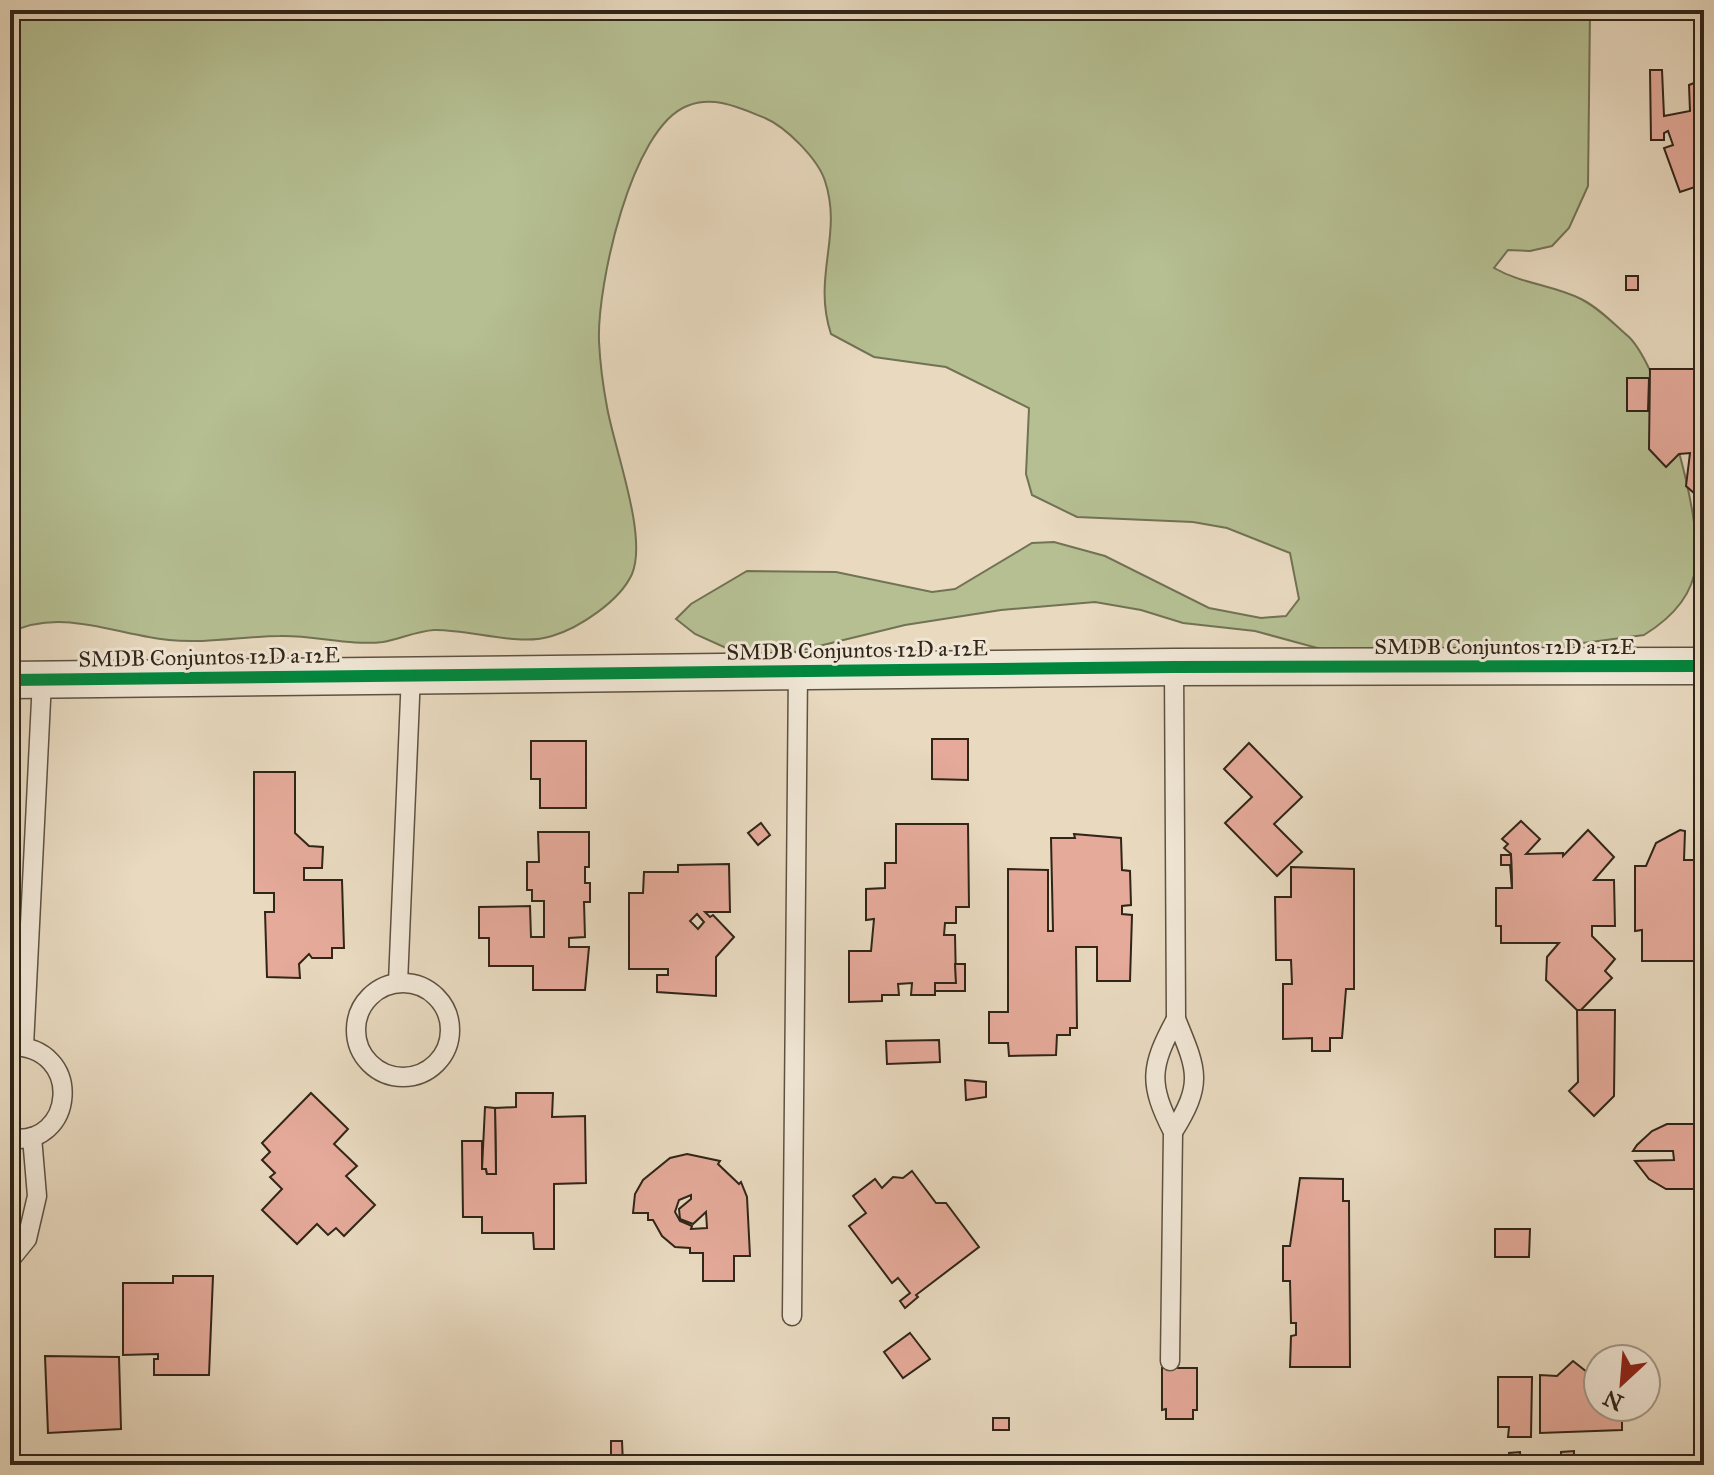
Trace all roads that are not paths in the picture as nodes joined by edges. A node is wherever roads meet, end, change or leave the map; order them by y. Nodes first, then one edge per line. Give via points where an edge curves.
1 (1704, 666) edge
2 (1174, 667) junction
3 (798, 670) junction
4 (411, 674) junction
5 (26, 680) edge
6 (398, 983) junction
7 (1176, 1019) junction
8 (17, 1046) edge
9 (1173, 1132) junction
10 (32, 1137) junction
11 (10, 1138) edge
12 (10, 1260) edge
13 (792, 1316) dead end
14 (1170, 1361) dead end

1 - 2 street, SMDB Conjuntos 12D a 12E
2 - 3 street, SMDB Conjuntos 12D a 12E
2 - 7 lane
3 - 4 street, SMDB Conjuntos 12D a 12E
3 - 13 lane
4 - 5 street, SMDB Conjuntos 12D a 12E
4 - 6 lane
5 - 8 lane
6 - 6 lane via 383,986 361,1006 355,1035 359,1050 379,1072 408,1078 422,1074 445,1054 451,1026 447,1011 427,989
7 - 9 lane via 1152,1074
7 - 9 lane via 1197,1082 1190,1106
8 - 10 lane via 51,1060 64,1088 56,1118
9 - 14 lane
10 - 11 lane
10 - 12 lane via 37,1196 27,1239

